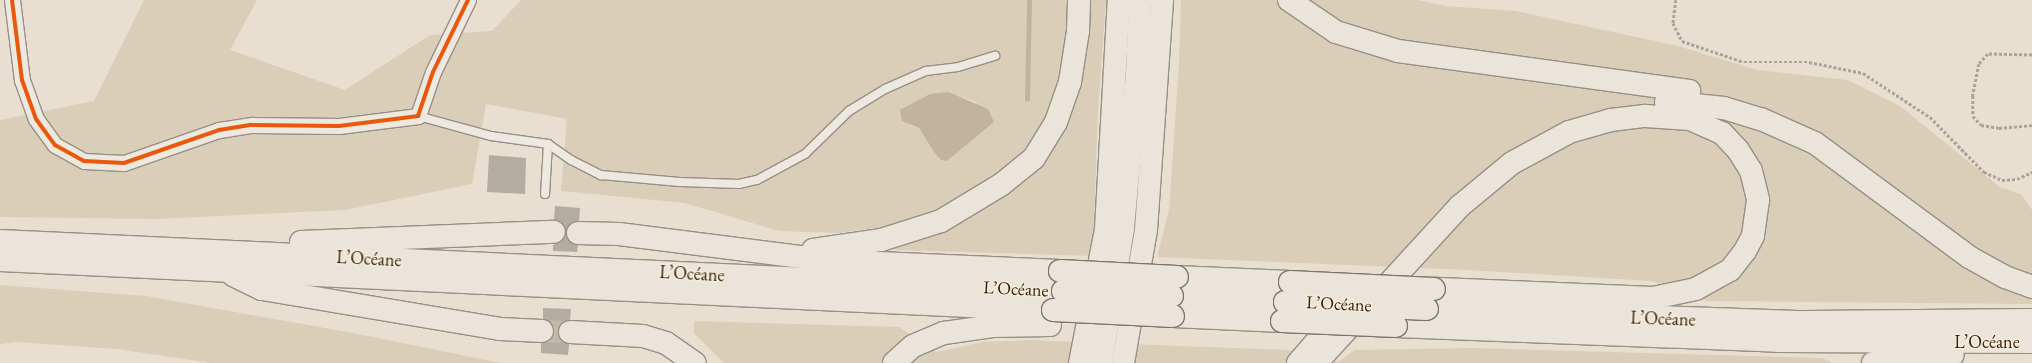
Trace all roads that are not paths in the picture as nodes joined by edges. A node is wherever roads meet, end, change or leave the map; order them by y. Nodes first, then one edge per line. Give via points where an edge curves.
1 (12, 0) edge
2 (468, 0) edge
3 (1078, 0) edge
4 (1119, 0) edge
5 (1140, 0) edge
6 (1162, 0) edge
7 (1289, 0) edge
8 (995, 56) dead end
9 (418, 116) junction
10 (1815, 143) junction
11 (548, 144) junction
12 (545, 194) dead end
13 (554, 232) dead end
14 (578, 233) dead end
15 (0, 241) edge
16 (242, 253) junction
17 (776, 255) junction
18 (0, 260) edge
19 (225, 271) junction
20 (1062, 281) junction
21 (2032, 287) edge
22 (1174, 296) junction
23 (1430, 299) junction
24 (1286, 302) junction
25 (1051, 317) junction
26 (2032, 320) edge
27 (542, 331) tunnel mouth
28 (570, 332) tunnel mouth
29 (2004, 342) junction
30 (2032, 342) edge
31 (695, 363) edge
32 (894, 363) edge
33 (1080, 363) edge
34 (1101, 363) edge
35 (1123, 363) edge
36 (1298, 363) edge
37 (1316, 363) edge
38 (1873, 363) edge

1 - 9 street via 22,80 36,119 55,145 84,161 124,163 219,130 252,125 339,126
2 - 9 street via 433,72
3 - 17 highway via 1078,31 1070,82 1056,122 1034,158 1002,184 941,221 881,240
4 - 33 highway via 1106,229
5 - 34 highway via 1136,87 1124,221
6 - 35 highway via 1145,236
7 - 10 highway via 1336,32 1398,52 1693,92 1738,102 1778,118 1806,130
8 - 11 lane via 958,67 926,71 885,89 849,111 805,154 770,175 751,182 680,182 601,175 571,160
9 - 11 lane via 490,136
10 - 21 highway via 1970,257 2005,277
10 - 36 highway via 1761,118 1724,108 1686,103 1624,104 1566,120 1520,142 1470,178
11 - 12 lane
13 - 16 highway via 280,241
14 - 17 highway via 619,234
15 - 16 highway, L’Océane
16 - 20 highway, L’Océane
17 - 20 highway
18 - 19 highway, L’Océane
19 - 25 highway, L’Océane
19 - 27 highway via 262,289 493,328
20 - 22 highway, L’Océane, bridge
22 - 24 highway, L’Océane
22 - 25 highway, L’Océane, bridge via 1099,312
23 - 24 highway, L’Océane, bridge
23 - 26 highway, L’Océane via 1805,322
23 - 37 highway via 1653,298 1696,289 1730,270 1753,236 1758,200 1751,171 1738,150 1722,133 1690,119 1645,116 1604,122 1569,132 1512,163 1460,206
24 - 29 highway, L’Océane, bridge via 1396,326 1691,339
25 - 32 highway via 944,333 913,346
28 - 31 highway via 643,336 666,344
29 - 30 highway, L’Océane
29 - 38 highway via 1974,354

